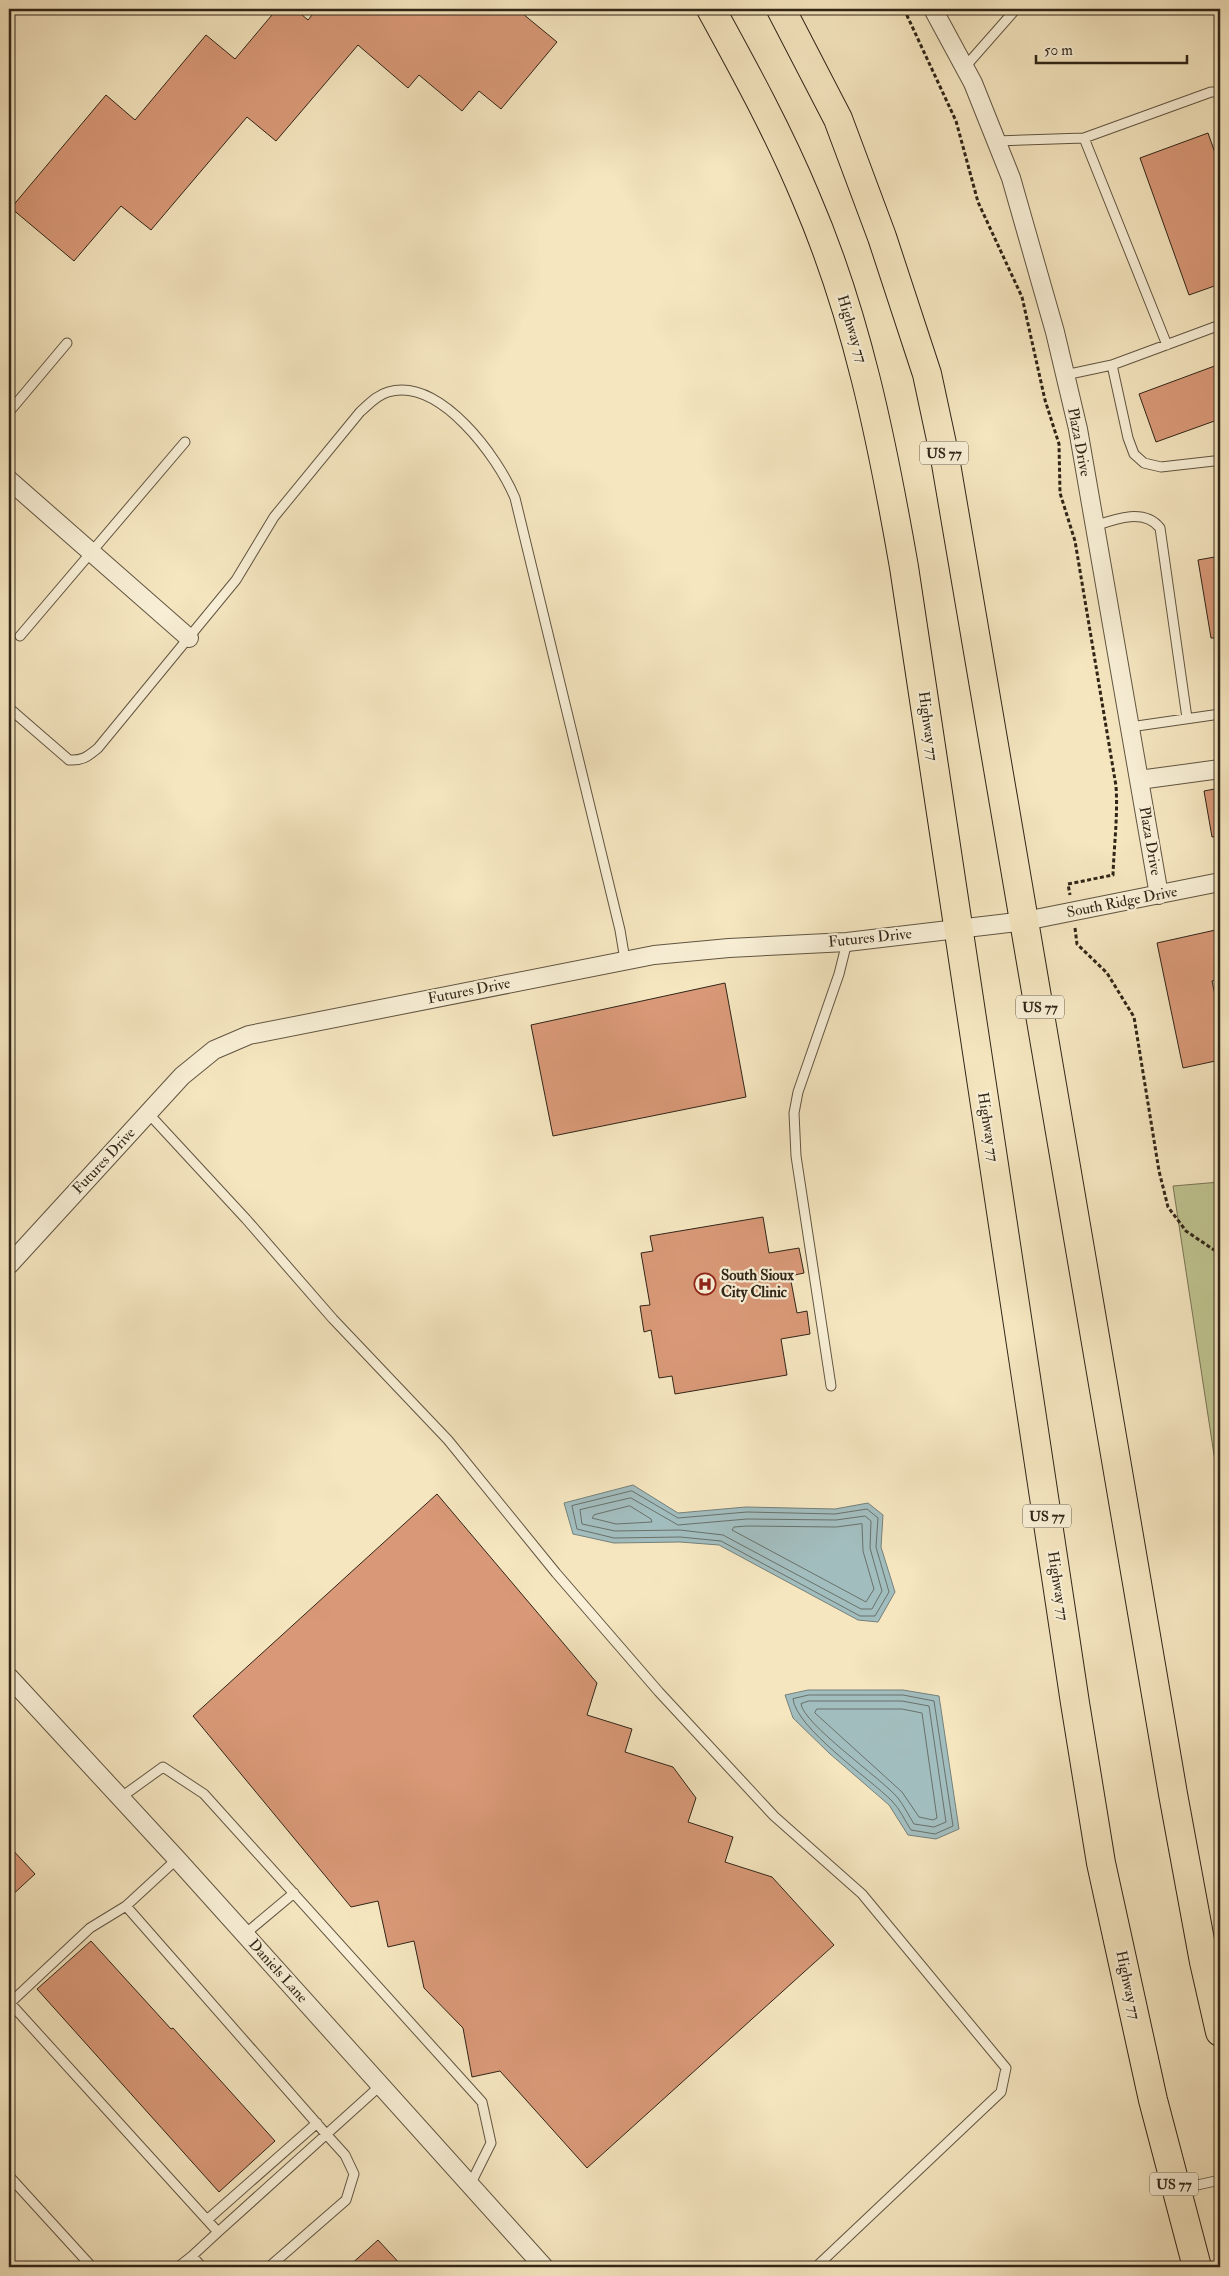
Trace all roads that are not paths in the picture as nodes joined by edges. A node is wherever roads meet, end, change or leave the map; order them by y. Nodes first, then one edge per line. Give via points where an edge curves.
1 (711, 9) edge
2 (780, 9) edge
3 (933, 9) edge
4 (1016, 9) edge
5 (964, 68) junction
6 (1220, 92) edge
7 (1084, 138) junction
8 (996, 141) junction
9 (1220, 325) edge
10 (68, 344) dead end
11 (1166, 344) junction
12 (1112, 365) junction
13 (1065, 375) junction
14 (9, 412) edge
15 (185, 442) dead end
16 (1214, 461) dead end
17 (9, 480) edge
18 (1095, 526) junction
19 (91, 552) junction
20 (20, 636) dead end
21 (189, 638) junction
22 (9, 708) edge
23 (1220, 714) edge
24 (1187, 718) junction
25 (1130, 727) junction
26 (1220, 769) edge
27 (1139, 780) junction
28 (1220, 882) edge
29 (1159, 896) junction
30 (1024, 922) junction
31 (959, 928) junction
32 (847, 942) junction
33 (625, 960) junction
34 (148, 1113) junction
35 (9, 1265) edge
36 (832, 1386) dead end
37 (9, 1677) edge
38 (120, 1798) junction
39 (177, 1859) junction
40 (294, 1893) junction
41 (126, 1906) junction
42 (245, 1934) junction
43 (9, 2003) edge
44 (1220, 2032) edge
45 (380, 2085) junction
46 (317, 2123) junction
47 (326, 2134) junction
48 (9, 2176) edge
49 (1220, 2180) edge
50 (470, 2185) junction
51 (1176, 2190) junction
52 (207, 2220) junction
53 (218, 2232) junction
54 (192, 2256) junction
55 (92, 2267) edge
56 (178, 2267) edge
57 (202, 2267) edge
58 (269, 2267) edge
59 (544, 2267) edge
60 (816, 2267) edge
61 (1197, 2267) edge

1 - 31 highway, Highway 77 / US 77 via 767,111 807,200 846,307 870,388 904,567
2 - 30 highway, US 77 via 838,119 882,237 926,374 947,468
3 - 5 street, Plaza Drive
4 - 5 lane
5 - 8 street, Plaza Drive
6 - 7 lane via 1211,92
7 - 8 lane
7 - 11 lane
8 - 13 street, Plaza Drive via 1011,178
9 - 11 lane
10 - 14 lane
11 - 12 lane
12 - 13 lane
12 - 16 lane via 1134,454 1144,463 1161,466
13 - 18 street, Plaza Drive
15 - 19 lane
17 - 19 street
18 - 24 lane via 1128,516 1155,522 1160,528
18 - 25 street, Plaza Drive
19 - 20 lane
19 - 21 street
21 - 22 lane via 98,748 80,761 69,760
21 - 33 lane via 236,580 274,517 375,398 401,390 425,394 448,409 493,458 515,498
23 - 24 lane
24 - 25 lane
25 - 27 street, Plaza Drive
26 - 27 street
27 - 29 street, Plaza Drive
28 - 29 street, South Ridge Drive
29 - 30 street, South Ridge Drive
30 - 31 street, Futures Drive
30 - 44 highway, US 77 via 1172,1794
31 - 32 street, Futures Drive
31 - 51 highway, Highway 77 / US 77 via 1101,1863
32 - 33 street, Futures Drive via 711,949
32 - 36 lane via 840,974 798,1092 794,1113 796,1156
33 - 34 street, Futures Drive via 248,1035 208,1054 182,1076
34 - 35 street, Futures Drive
34 - 60 lane via 333,1319 448,1440 556,1573 659,1692 774,1816 862,1894 1006,2068 1001,2092
37 - 38 street, Daniels Lane
38 - 39 street, Daniels Lane
38 - 40 lane via 163,1767 204,1794
39 - 41 lane
39 - 42 street, Daniels Lane
40 - 42 lane
40 - 50 lane via 482,2102 491,2143
41 - 43 lane via 90,1928
41 - 46 lane
42 - 45 street, Daniels Lane
43 - 52 lane
45 - 47 lane
45 - 50 street, Daniels Lane
46 - 47 lane
46 - 52 lane
47 - 53 lane
47 - 58 lane via 344,2155 354,2174 346,2200
48 - 55 lane
49 - 51 lane
50 - 59 street, Daniels Lane
51 - 61 highway, Highway 77 / US 77
52 - 53 lane
53 - 54 lane
54 - 56 lane
54 - 57 lane

